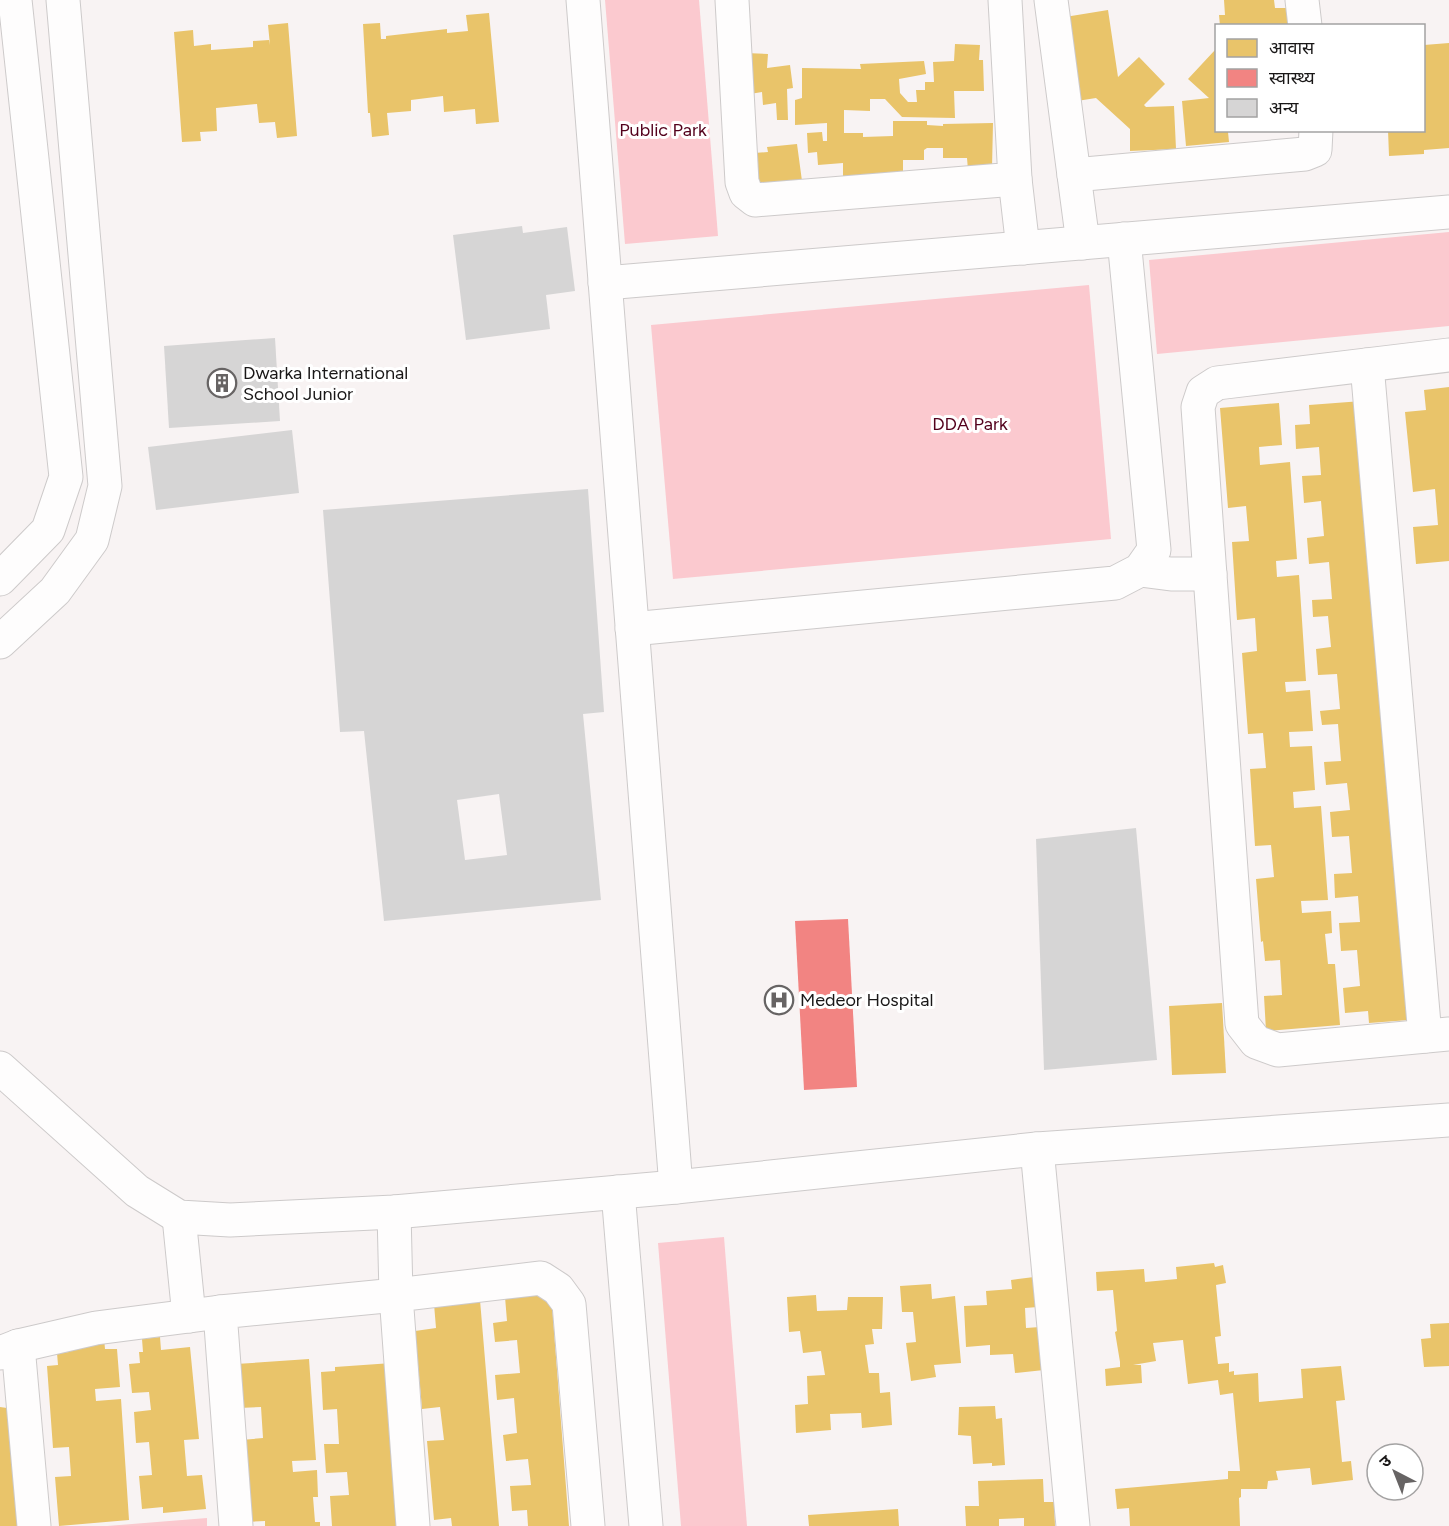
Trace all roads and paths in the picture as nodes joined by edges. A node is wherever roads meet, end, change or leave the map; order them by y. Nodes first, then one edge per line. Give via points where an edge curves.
1 (15, 0) edge
2 (63, 0) edge
3 (583, 0) edge
4 (732, 0) edge
5 (1005, 0) edge
6 (1051, 0) edge
7 (1302, 0) edge
8 (1305, 24) edge
9 (1316, 132) edge
10 (1074, 175) junction
11 (1015, 179) junction
12 (1449, 212) edge
13 (1124, 239) junction
14 (1083, 243) junction
15 (1023, 248) junction
16 (605, 284) junction
17 (1449, 355) edge
18 (1367, 365) junction
19 (1140, 570) junction
20 (1210, 574) junction
21 (0, 579) edge
22 (632, 629) junction
23 (0, 642) edge
24 (1437, 1035) edge
25 (0, 1068) edge
26 (1449, 1120) edge
27 (1037, 1149) junction
28 (676, 1187) junction
29 (618, 1192) junction
30 (394, 1212) junction
31 (179, 1217) junction
32 (396, 1295) junction
33 (205, 1314) junction
34 (9, 1349) edge
35 (34, 1526) edge
36 (236, 1526) edge
37 (413, 1526) edge
38 (588, 1526) edge
39 (646, 1526) edge
40 (1073, 1526) edge

1 - 21 street via 66,477 48,530
2 - 23 street via 105,486 92,540 55,591
3 - 16 street
4 - 11 street via 742,183 755,200
5 - 11 street
6 - 10 street
7 - 8 street
9 - 10 street via 1315,150 1305,154
10 - 14 street
11 - 15 street
12 - 13 street
13 - 14 street
13 - 19 street via 1154,550
14 - 15 street
15 - 16 street
16 - 22 street
17 - 18 street
18 - 20 street via 1217,383 1203,392 1198,407
18 - 24 street
19 - 20 street
19 - 22 street via 1115,583
20 - 24 street via 1242,1024 1256,1042 1278,1050
22 - 28 street
25 - 31 street via 137,1191
26 - 27 street
27 - 28 street
27 - 40 street
28 - 29 street
29 - 30 street
29 - 39 street
30 - 31 street via 230,1220
30 - 32 street
31 - 33 street
32 - 33 street
32 - 37 street
32 - 38 street via 541,1278 558,1289 569,1304
33 - 34 street via 96,1328
33 - 36 street
34 - 35 street

